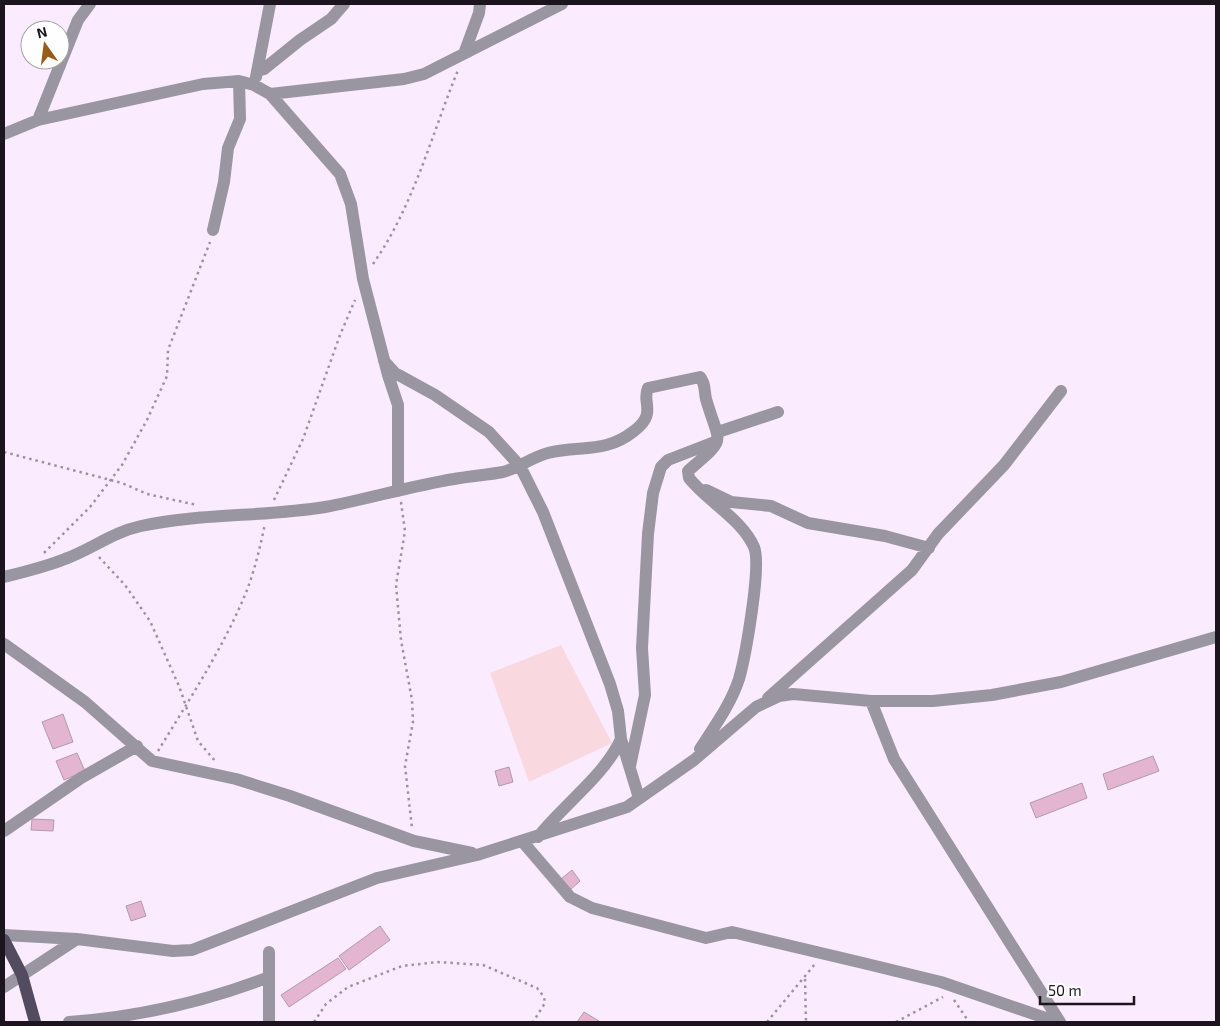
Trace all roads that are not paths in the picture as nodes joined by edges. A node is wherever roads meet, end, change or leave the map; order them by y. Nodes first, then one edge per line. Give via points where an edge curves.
1 (270, 4) edge
2 (344, 4) edge
3 (480, 4) edge
4 (562, 4) edge
5 (86, 6) edge
6 (465, 51) junction
7 (257, 71) junction
8 (240, 81) junction
9 (254, 85) junction
10 (270, 94) junction
11 (38, 120) junction
12 (4, 134) edge
13 (213, 230) road end
14 (384, 361) junction
15 (1061, 391) dead end
16 (778, 412) dead end
17 (718, 436) junction
18 (520, 466) junction
19 (694, 485) junction
20 (398, 491) junction
21 (929, 548) junction
22 (4, 577) edge
23 (1216, 637) edge
24 (4, 644) edge
25 (871, 701) junction
26 (756, 707) junction
27 (621, 739) junction
28 (137, 746) junction
29 (694, 760) junction
30 (630, 768) junction
31 (639, 798) junction
32 (4, 831) edge
33 (538, 837) junction
34 (522, 841) junction
35 (477, 854) junction
36 (4, 935) edge
37 (77, 939) junction
38 (4, 940) edge
39 (270, 952) dead end
40 (22, 975) junction
41 (269, 977) junction
42 (4, 988) edge
43 (35, 1022) edge
44 (69, 1022) edge
45 (269, 1022) edge
46 (1059, 1022) edge

1 - 7 street
2 - 7 street via 331,19
3 - 6 street
4 - 6 street
5 - 11 street
6 - 10 street via 424,74 404,79
7 - 9 street
8 - 9 street
8 - 11 street via 203,84
8 - 13 street via 240,119 228,148
9 - 10 street
10 - 14 street via 340,174 351,204 363,279
11 - 12 street
14 - 18 street via 395,373 435,395 489,432
14 - 20 street via 398,405
15 - 21 street via 1004,465 938,534
16 - 17 street
17 - 18 street via 706,399 705,384 700,377 648,388 647,416 634,432 606,447 562,450
17 - 19 street via 715,447 688,471
17 - 30 street via 668,460 661,467 653,493 642,648 645,695
18 - 20 street via 504,472
18 - 27 street via 544,512 610,684 618,711
19 - 21 street via 731,502 771,506 808,523 893,538
19 - 29 street via 737,524 749,538 756,556 750,619 739,679
20 - 22 street via 324,507 190,518 140,526 120,531 66,559
21 - 26 street via 912,570
23 - 25 street via 1061,682 992,695 933,701
24 - 28 street via 85,702
25 - 26 street via 793,694 779,696
25 - 46 street via 894,759
26 - 29 street
27 - 30 street
27 - 33 street via 606,765 560,810
28 - 32 street via 81,778
28 - 35 street via 152,761 236,779 414,841
29 - 31 street
30 - 31 street
31 - 33 street via 627,807
33 - 34 street
34 - 35 street
34 - 46 street via 570,897 592,908 706,938 732,932 941,982
35 - 37 street via 377,878 192,950 173,951
36 - 37 street
37 - 40 street
38 - 40 main road
39 - 41 street
40 - 42 street
40 - 43 main road
41 - 44 street via 197,1002 123,1017
41 - 45 street

